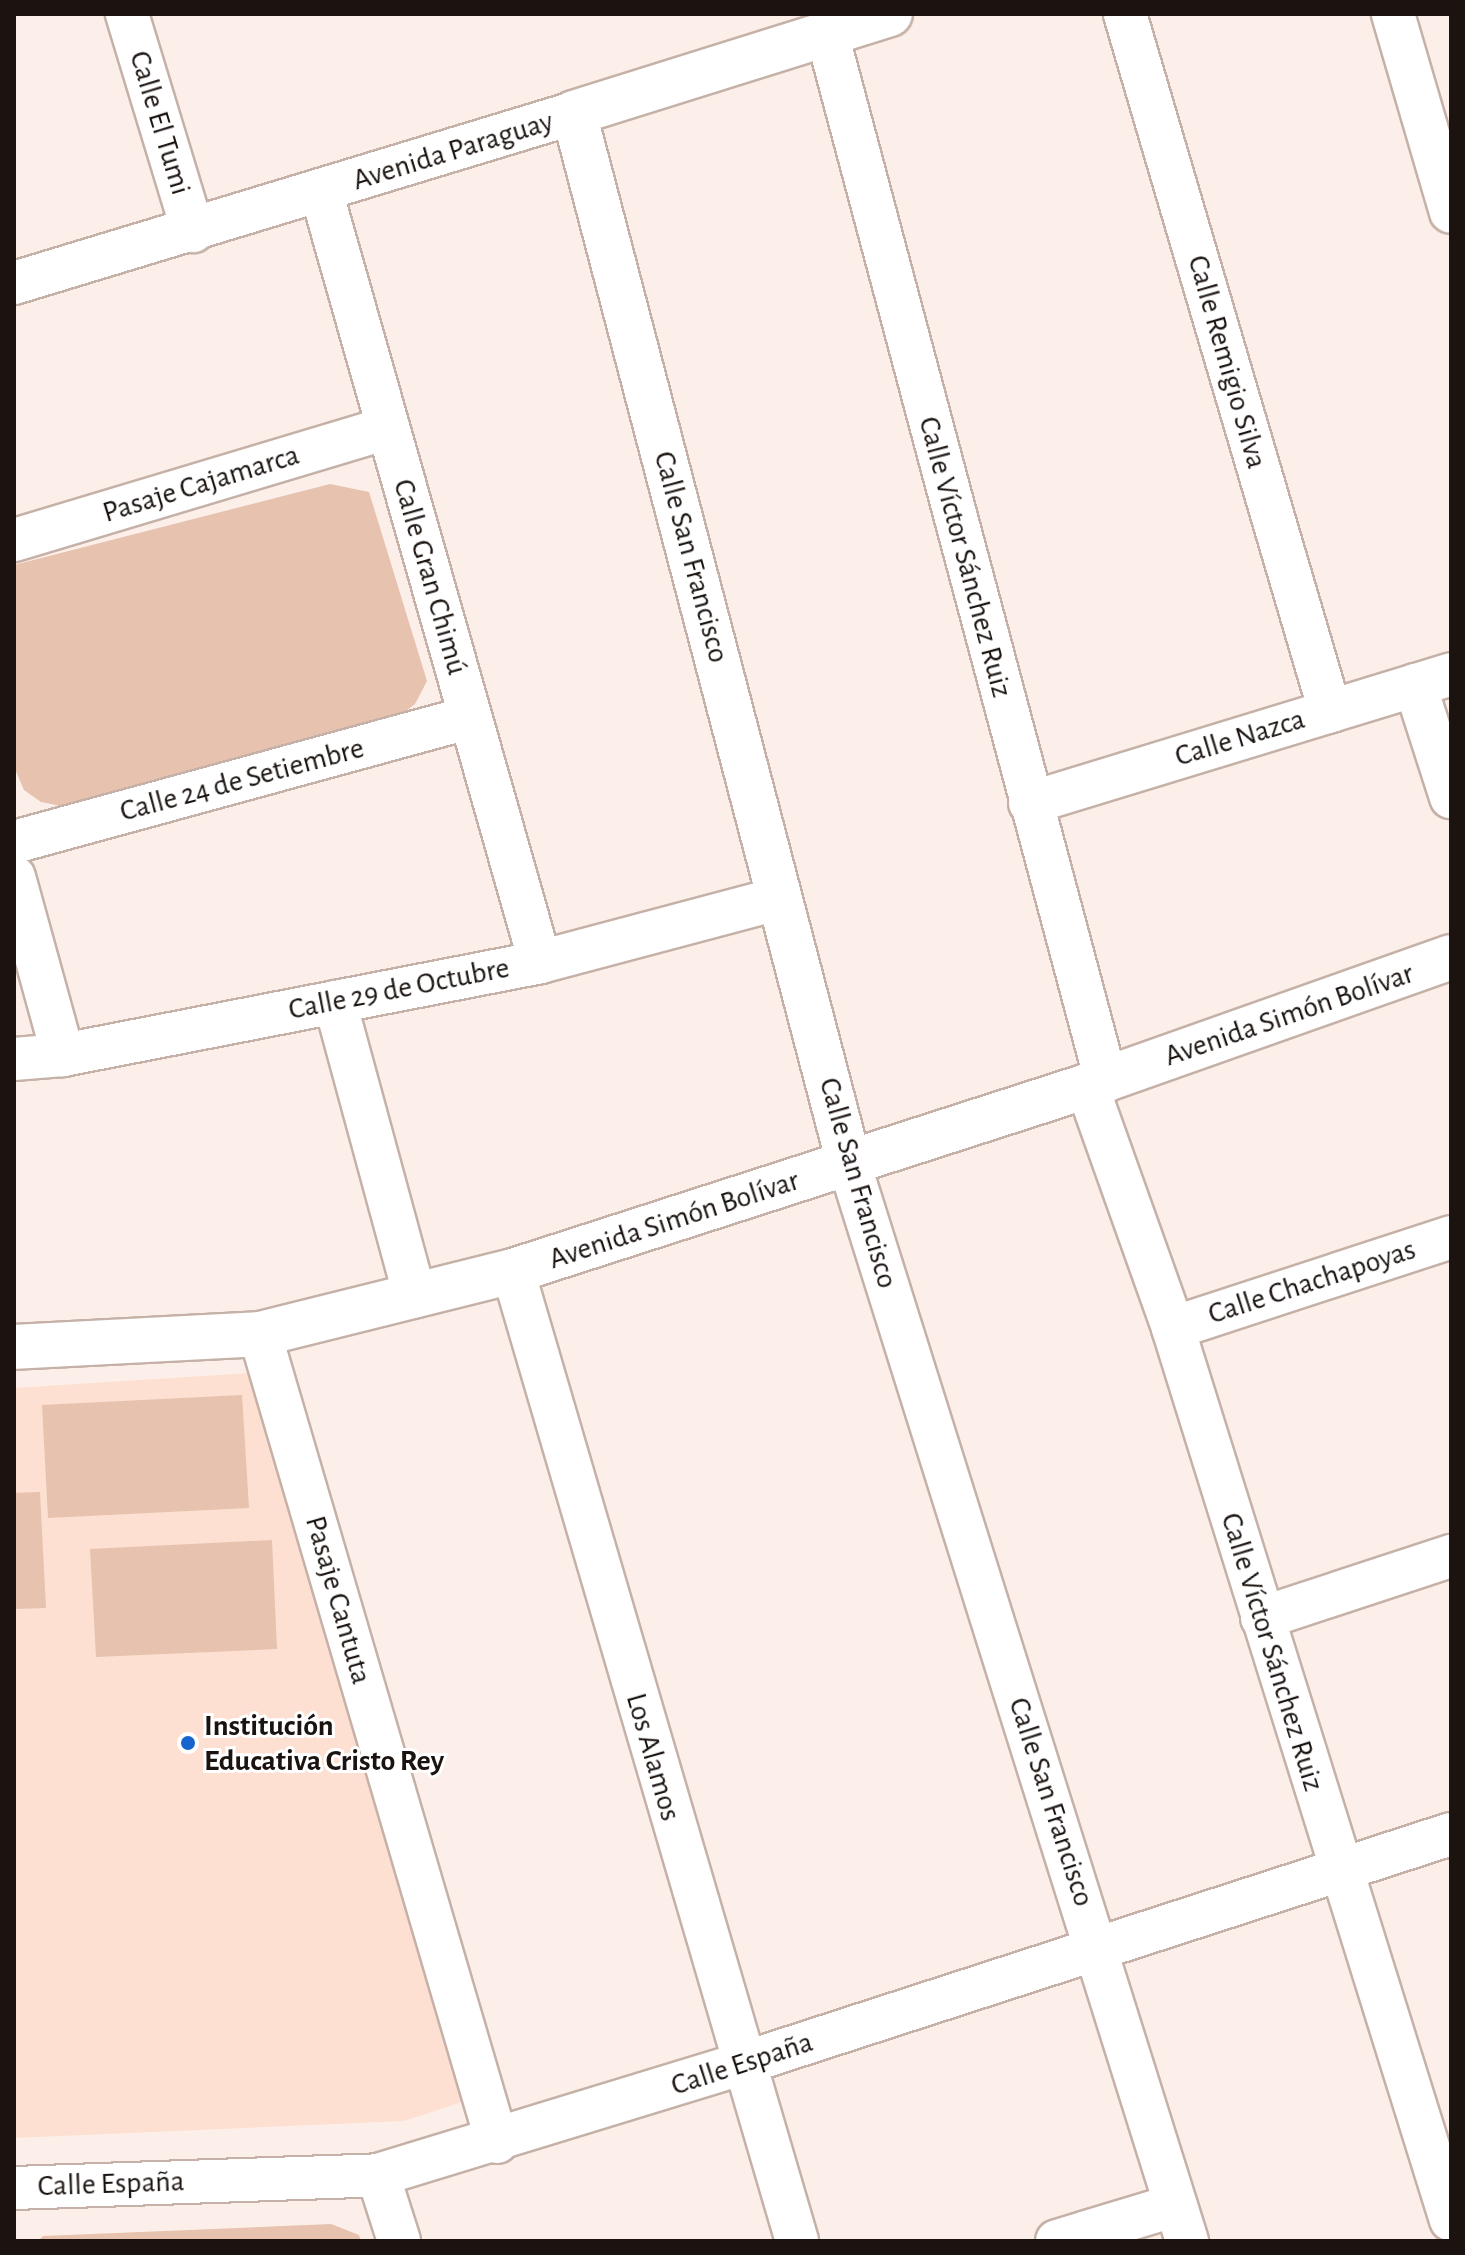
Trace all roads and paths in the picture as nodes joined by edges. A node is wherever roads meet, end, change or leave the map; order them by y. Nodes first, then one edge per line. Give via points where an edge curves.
1 (127, 14) edge
2 (890, 14) edge
3 (1125, 14) edge
4 (1393, 14) edge
5 (827, 34) junction
6 (574, 113) junction
7 (321, 191) junction
8 (1451, 212) edge
9 (193, 231) junction
10 (14, 283) edge
11 (388, 428) junction
12 (14, 540) edge
13 (1433, 680) edge
14 (1330, 711) junction
15 (470, 717) junction
16 (1451, 797) edge
17 (1030, 803) junction
18 (14, 842) edge
19 (14, 877) edge
20 (780, 898) junction
21 (1451, 957) edge
22 (540, 962) junction
23 (335, 1002) junction
24 (63, 1055) junction
25 (14, 1059) edge
26 (1096, 1083) junction
27 (849, 1163) junction
28 (1451, 1237) edge
29 (513, 1271) junction
30 (415, 1296) junction
31 (1173, 1328) junction
32 (260, 1334) junction
33 (14, 1347) edge
34 (1451, 1556) edge
35 (1262, 1618) junction
36 (1451, 1834) edge
37 (1339, 1868) junction
38 (1097, 1948) junction
39 (741, 2064) junction
40 (1436, 2114) edge
41 (497, 2142) junction
42 (378, 2175) junction
43 (14, 2188) edge
44 (1451, 2220) edge
45 (1182, 2223) edge
46 (399, 2241) edge
47 (797, 2241) edge
48 (1057, 2241) edge

1 - 9 street, Calle El Tumi
2 - 5 street, Avenida Paraguay
3 - 14 street, Calle Remigio Silva
4 - 8 street
5 - 6 street, Avenida Paraguay
5 - 17 street, Calle Víctor Sánchez Ruiz
6 - 7 street, Avenida Paraguay
6 - 20 street, Calle San Francisco
7 - 9 street, Avenida Paraguay
7 - 11 street, Calle Gran Chimú
9 - 10 street, Avenida Paraguay
11 - 12 street, Pasaje Cajamarca
11 - 15 street, Calle Gran Chimú
13 - 14 street, Calle Nazca
13 - 16 street
14 - 17 street, Calle Nazca
15 - 18 street, Calle 24 de Setiembre
15 - 22 street, Calle Gran Chimú
17 - 26 street, Calle Víctor Sánchez Ruiz
19 - 24 street
20 - 22 street, Calle 29 de Octubre
20 - 27 street, Calle San Francisco
21 - 26 street, Avenida Simón Bolívar
22 - 23 street, Calle 29 de Octubre
23 - 24 street, Calle 29 de Octubre
23 - 30 street
24 - 25 street, Calle 29 de Octubre
26 - 27 street, Avenida Simón Bolívar
26 - 31 street, Calle Víctor Sánchez Ruiz
27 - 29 street, Avenida Simón Bolívar
27 - 38 street, Calle San Francisco
28 - 31 street, Calle Chachapoyas
29 - 30 street, Avenida Simón Bolívar
29 - 39 street, Los Alamos
30 - 32 street, Avenida Simón Bolívar
31 - 35 street, Calle Víctor Sánchez Ruiz
32 - 33 street, Avenida Simón Bolívar
32 - 41 street, Pasaje Cantuta
34 - 35 street
35 - 37 street, Calle Víctor Sánchez Ruiz
36 - 37 street, Calle España
37 - 38 street, Calle España
37 - 40 street, Calle Víctor Sánchez Ruiz
38 - 39 street, Calle España
38 - 45 street, Calle San Francisco
39 - 41 street, Calle España
39 - 47 street, Los Alamos
40 - 44 street, Calle Víctor Sánchez Ruiz
41 - 42 street, Calle España
42 - 43 street, Calle España
42 - 46 street
45 - 48 street

